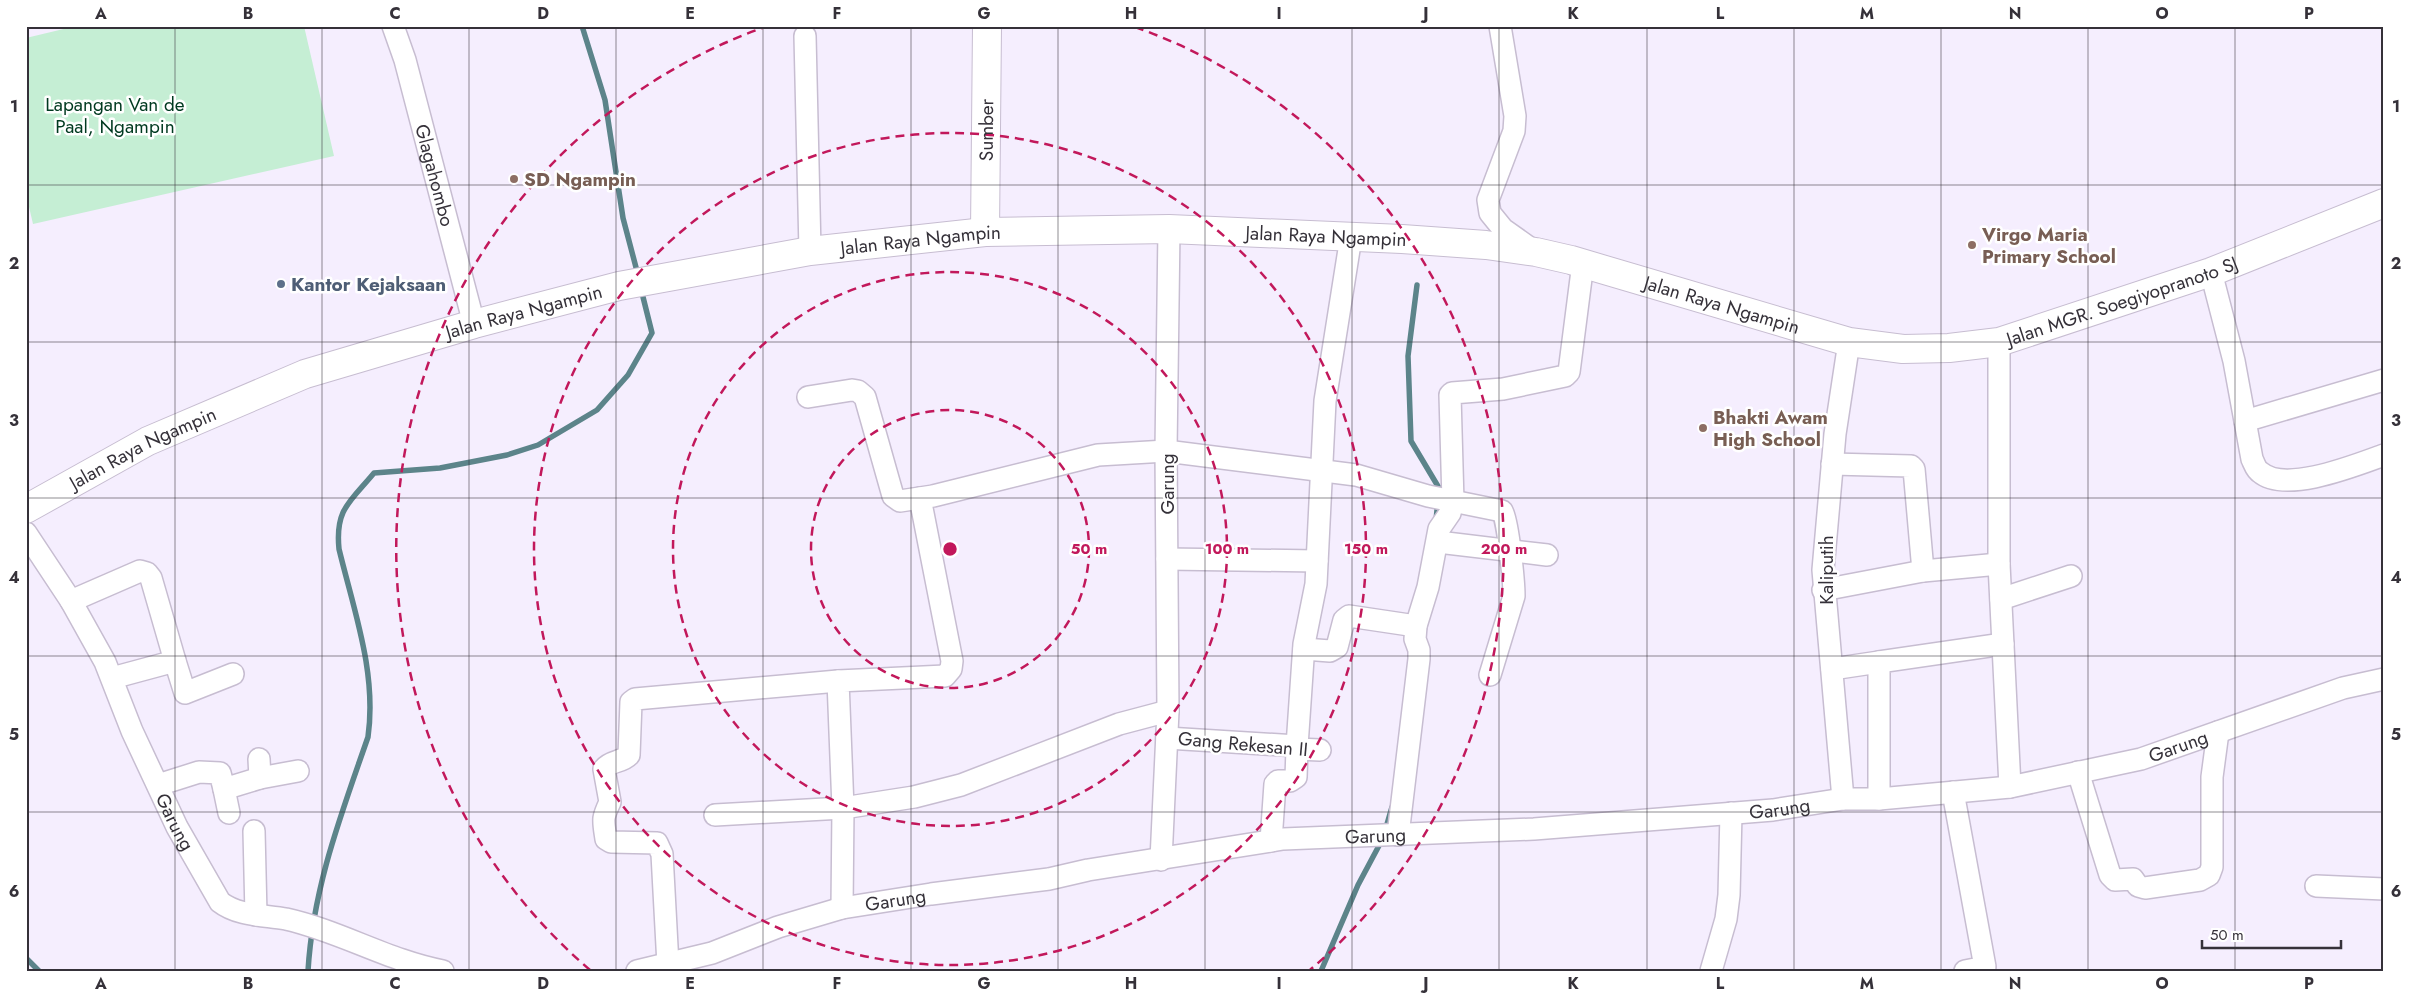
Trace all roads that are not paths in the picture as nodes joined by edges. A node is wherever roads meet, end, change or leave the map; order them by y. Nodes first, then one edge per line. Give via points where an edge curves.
1 (393, 26) edge
2 (987, 26) edge
3 (1500, 26) edge
4 (805, 36) dead end
5 (2384, 203) edge
6 (1168, 229) junction
7 (985, 232) junction
8 (1351, 237) junction
9 (810, 251) junction
10 (1536, 252) junction
11 (1583, 263) junction
12 (2211, 272) junction
13 (474, 324) junction
14 (1850, 342) junction
15 (1998, 342) junction
16 (2384, 380) edge
17 (808, 397) dead end
18 (2245, 421) junction
19 (1166, 451) junction
20 (2384, 455) edge
21 (1832, 464) junction
22 (1321, 470) junction
23 (920, 498) junction
24 (1453, 502) junction
25 (26, 509) edge
26 (26, 533) edge
27 (1438, 542) junction
28 (1508, 552) junction
29 (1547, 555) dead end
30 (1167, 559) junction
31 (1317, 561) junction
32 (1999, 564) junction
33 (1923, 571) junction
34 (2071, 576) dead end
35 (1823, 590) junction
36 (2001, 599) junction
37 (71, 601) junction
38 (1409, 625) junction
39 (2003, 644) junction
40 (1304, 649) junction
41 (175, 661) junction
42 (1880, 662) junction
43 (1832, 669) junction
44 (233, 674) dead end
45 (1490, 675) dead end
46 (112, 678) junction
47 (2384, 679) edge
48 (838, 681) junction
49 (1168, 711) junction
50 (2218, 732) junction
51 (1167, 738) junction
52 (1297, 748) junction
53 (1320, 750) dead end
54 (298, 771) dead end
55 (2078, 772) junction
56 (158, 785) junction
57 (2010, 787) junction
58 (224, 789) junction
59 (1953, 792) junction
60 (1843, 799) junction
61 (1880, 799) junction
62 (843, 808) junction
63 (229, 813) dead end
64 (1731, 813) junction
65 (715, 815) dead end
66 (254, 831) dead end
67 (1398, 835) junction
68 (1271, 841) junction
69 (1161, 860) junction
70 (2316, 886) dead end
71 (2384, 889) edge
72 (842, 908) junction
73 (256, 914) junction
74 (668, 964) junction
75 (418, 968) edge
76 (1978, 969) edge
77 (443, 971) edge
78 (637, 971) edge
79 (1711, 971) edge

1 - 13 street, Glagahombo via 405,60
2 - 7 main road, Sumber
3 - 10 street via 1515,116 1514,132 1488,200 1490,213 1503,229
4 - 9 street
5 - 12 main road, Jalan MGR. Soegiyopranoto SJ
6 - 7 main road, Jalan Raya Ngampin
6 - 8 main road, Jalan Raya Ngampin
6 - 19 street, Garung
7 - 9 main road, Jalan Raya Ngampin
8 - 10 main road, Jalan Raya Ngampin via 1486,245
8 - 22 street via 1329,367
9 - 13 main road, Jalan Raya Ngampin via 654,278
10 - 11 main road, Jalan Raya Ngampin
11 - 14 main road, Jalan Raya Ngampin
11 - 24 street via 1569,372 1565,376 1503,389 1452,393 1450,396
12 - 15 main road, Jalan MGR. Soegiyopranoto SJ
12 - 18 street via 2234,361
13 - 25 main road, Jalan Raya Ngampin via 306,374 235,402 148,442
14 - 15 main road, Jalan MGR. Soegiyopranoto SJ via 1903,348 1949,348
14 - 21 street, Kaliputih
15 - 32 street
16 - 18 street
17 - 23 street via 852,390 865,397 893,496 900,501
18 - 20 street via 2252,459 2259,472 2271,478 2300,480 2325,476
19 - 22 street
19 - 23 street via 1098,455
19 - 30 street, Garung
21 - 33 street via 1911,466 1914,469
21 - 35 street, Kaliputih
22 - 24 street via 1356,475
22 - 31 street
23 - 48 street via 952,669 945,676
24 - 27 street via 1439,529
24 - 28 street via 1502,511 1506,517
26 - 37 street, Garung
27 - 28 street
27 - 38 street via 1428,587
28 - 29 street
28 - 45 street via 1514,596
30 - 31 street
30 - 49 street, Garung
31 - 40 street
32 - 33 street
32 - 36 street
33 - 35 street
34 - 36 street
35 - 43 street, Kaliputih
36 - 39 street
37 - 41 street via 140,571 147,573 152,578
37 - 46 street, Garung
38 - 40 street via 1349,616 1344,620 1337,648 1330,651
38 - 67 street via 1419,650 1419,660
39 - 42 street
39 - 57 street
40 - 52 street
41 - 44 street via 184,693
41 - 46 street
42 - 43 street
42 - 61 street
43 - 60 street, Kaliputih
46 - 56 street, Garung via 132,731
47 - 50 street, Garung via 2343,688
48 - 62 street
48 - 74 street via 635,699 631,702 629,755 608,763 604,769 610,802 603,820 606,839 611,842 657,843 662,854
49 - 51 street, Garung
49 - 62 street via 1087,735 961,784 914,797
50 - 55 street, Garung via 2141,759
50 - 55 street via 2212,778 2212,867 2209,875 2200,880 2145,888 2138,886 2133,879 2115,880 2110,875
51 - 52 street, Gang Rekesan II
51 - 69 street, Garung
52 - 53 street, Gang Rekesan II
52 - 68 street via 1296,777 1275,784
54 - 58 street via 260,769
55 - 57 street, Garung
56 - 58 street via 199,772 220,773
56 - 73 street, Garung via 220,902 230,910
57 - 59 street, Garung
58 - 63 street
59 - 61 street, Garung
59 - 76 street
60 - 61 street, Garung
60 - 64 street, Garung
62 - 65 street
62 - 72 street
64 - 67 street, Garung via 1534,829
64 - 79 street via 1726,919
66 - 73 street
67 - 68 street, Garung
68 - 69 street, Garung
69 - 72 street, Garung
70 - 71 street
72 - 74 street, Garung
73 - 75 street, Garung via 324,931
74 - 78 street, Garung
75 - 77 street, Garung

